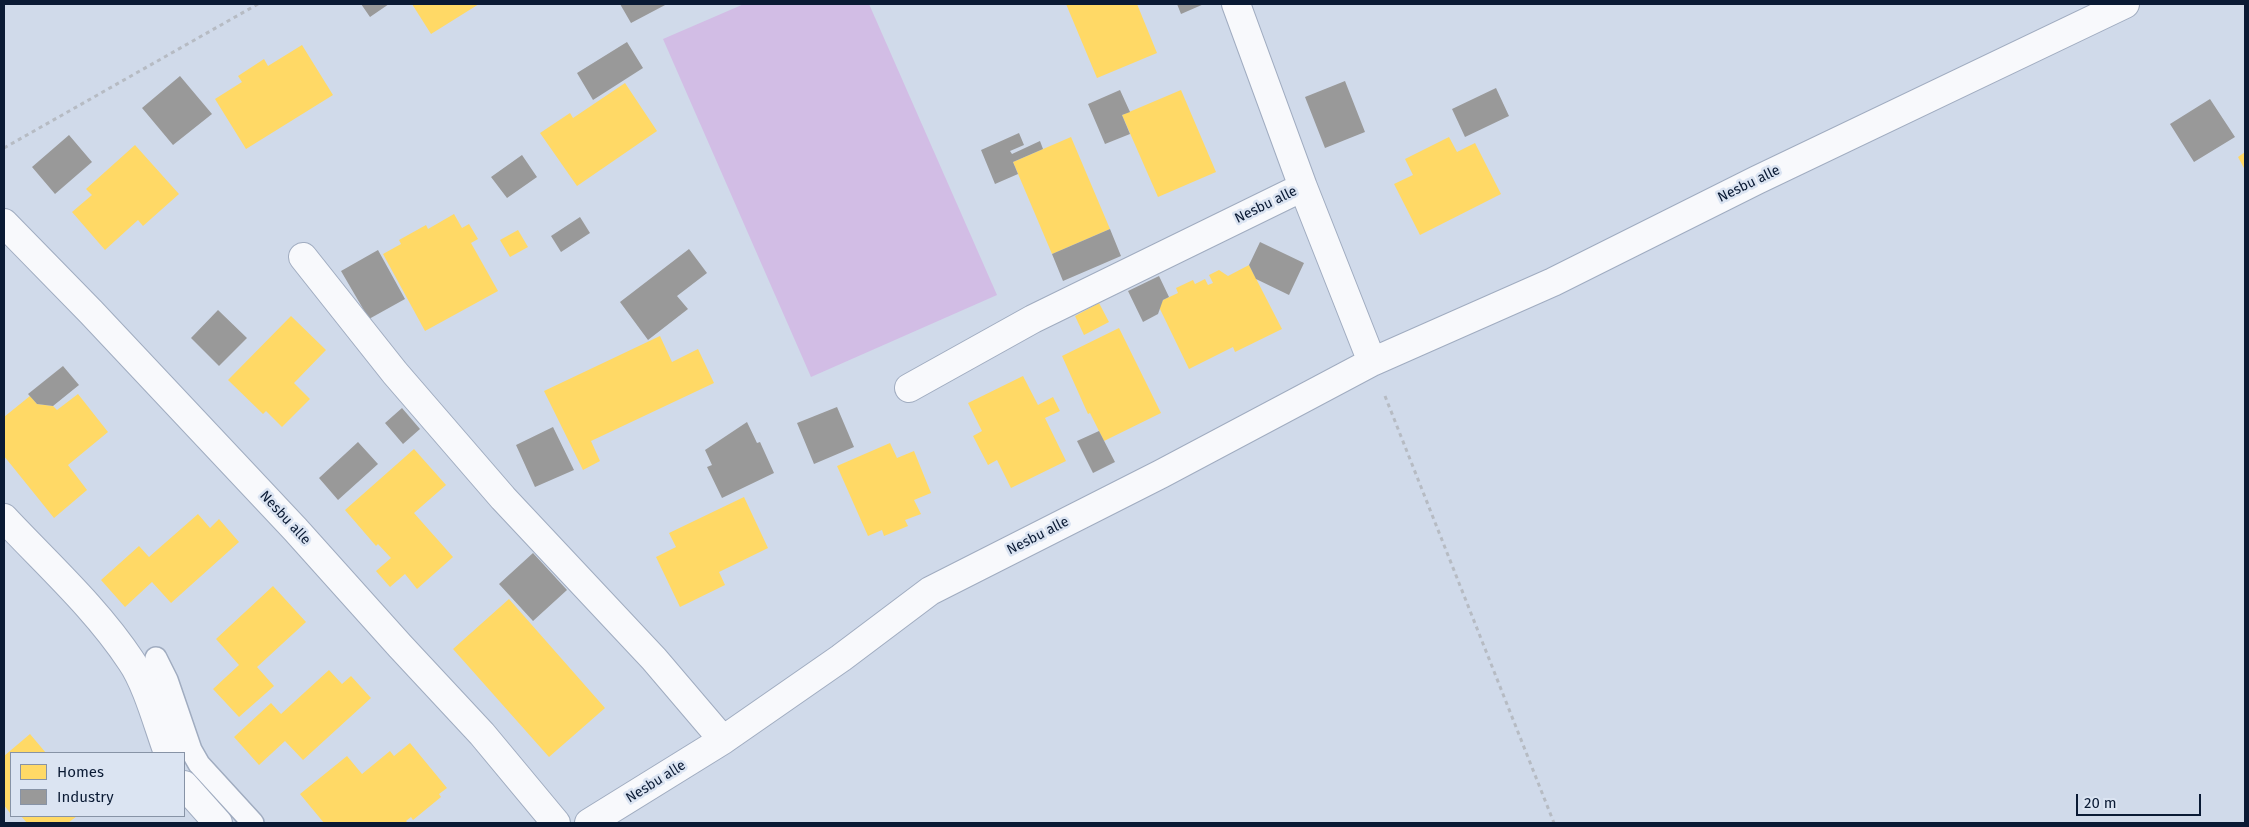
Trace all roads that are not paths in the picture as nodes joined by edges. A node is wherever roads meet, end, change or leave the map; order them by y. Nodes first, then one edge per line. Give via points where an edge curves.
1 (1236, 4) edge
2 (2125, 4) edge
3 (1303, 187) junction
4 (4, 223) edge
5 (303, 257) dead end
6 (1372, 362) junction
7 (909, 388) dead end
8 (4, 518) edge
9 (156, 658) dead end
10 (723, 740) junction
11 (168, 752) edge
12 (185, 786) edge
13 (218, 823) edge
14 (253, 823) edge
15 (556, 823) edge
16 (589, 823) edge

1 - 3 street, Nesbu alle
2 - 6 street, Nesbu alle via 1757,180 1553,282
3 - 6 street, Nesbu alle
3 - 7 street, Nesbu alle via 1033,319
4 - 15 street, Nesbu alle via 295,529 482,734
5 - 10 street via 394,373 503,498 654,659
6 - 10 street, Nesbu alle via 930,591
8 - 11 street via 94,614 132,662
9 - 14 lane via 199,764
10 - 16 street, Nesbu alle
12 - 13 street

